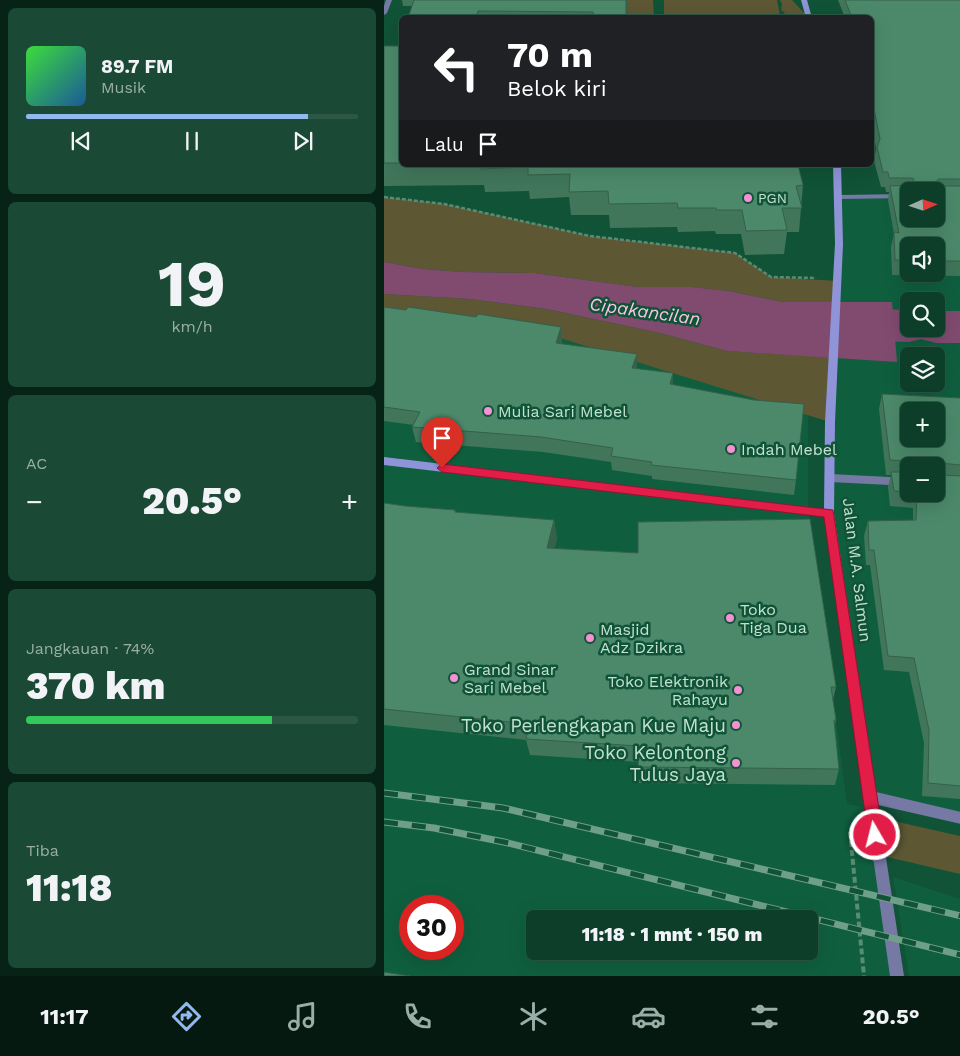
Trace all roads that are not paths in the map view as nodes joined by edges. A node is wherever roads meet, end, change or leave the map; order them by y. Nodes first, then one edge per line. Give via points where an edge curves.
1 (389, 0) edge
2 (804, 0) edge
3 (384, 13) edge
4 (808, 15) edge
5 (837, 167) edge
6 (900, 196) edge
7 (839, 197) junction
8 (384, 461) edge
9 (830, 478) junction
10 (900, 482) edge
11 (829, 513) junction
12 (870, 797) junction
13 (960, 818) edge
14 (896, 976) edge

1 - 3 street
2 - 4 street
5 - 7 street, Jalan M.A. Salmun
6 - 7 street
7 - 9 street, Jalan M.A. Salmun
8 - 11 street
9 - 10 street
9 - 11 street, Jalan M.A. Salmun
11 - 12 street, Jalan M.A. Salmun
12 - 13 street
12 - 14 street, Jalan M.A. Salmun

